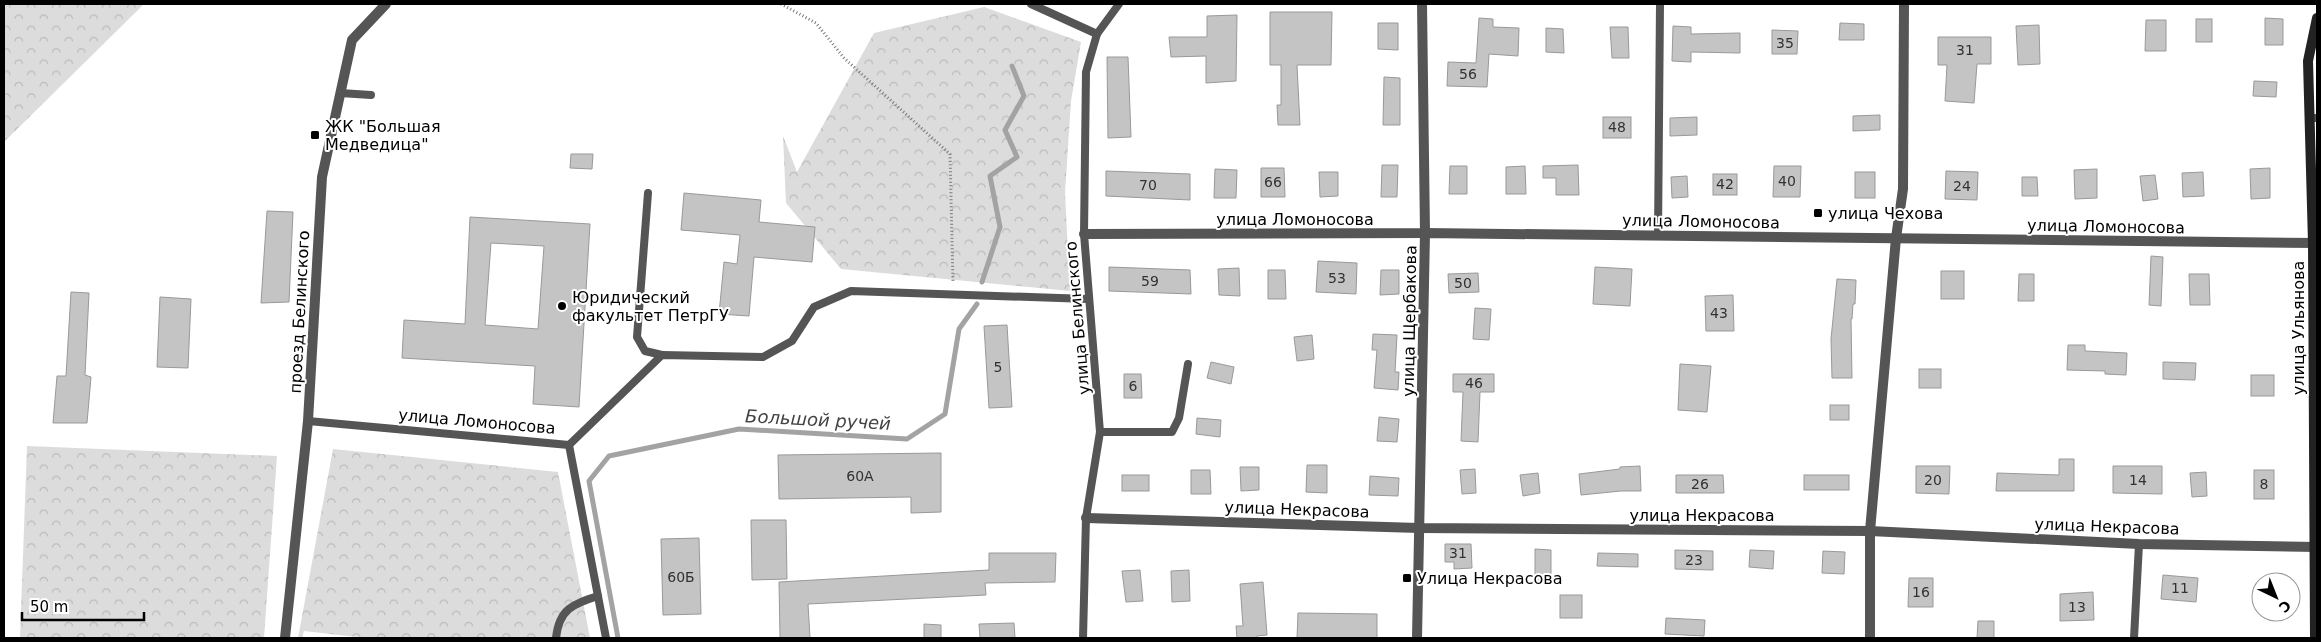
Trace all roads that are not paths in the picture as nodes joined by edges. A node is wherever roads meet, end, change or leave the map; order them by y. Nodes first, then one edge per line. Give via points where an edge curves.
1 (386, 4) edge
2 (1031, 4) edge
3 (1119, 4) edge
4 (1422, 4) edge
5 (1660, 4) edge
6 (1904, 4) edge
7 (2317, 18) edge
8 (1097, 34) junction
9 (340, 93) junction
10 (371, 95) dead end
11 (2313, 118) edge
12 (648, 193) dead end
13 (1425, 233) junction
14 (1084, 234) junction
15 (1658, 236) junction
16 (1896, 238) junction
17 (2315, 243) edge
18 (1088, 299) junction
19 (662, 355) junction
20 (1188, 364) dead end
21 (308, 421) junction
22 (1100, 432) junction
23 (569, 445) junction
24 (1086, 518) junction
25 (1419, 528) junction
26 (1870, 531) junction
27 (2139, 544) junction
28 (2316, 547) edge
29 (598, 596) junction
30 (285, 638) edge
31 (556, 638) edge
32 (606, 638) edge
33 (1083, 638) edge
34 (1417, 638) edge
35 (1870, 638) edge
36 (2134, 638) edge
37 (2315, 638) edge

1 - 9 street, проезд Белинского via 352,40
2 - 8 lane
3 - 8 lane, улица Белинского
4 - 13 street, улица Щербакова
5 - 15 lane
6 - 16 street via 1903,189
7 - 11 main road, улица Ульянова via 2308,61
8 - 14 lane, улица Белинского via 1086,72
9 - 10 lane
9 - 21 street, проезд Белинского via 322,176
11 - 17 main road, улица Ульянова
12 - 19 lane via 637,336 645,351
13 - 14 street, улица Ломоносова
13 - 15 street, улица Ломоносова
13 - 25 street, улица Щербакова
14 - 18 lane, улица Белинского
15 - 16 street, улица Ломоносова
16 - 17 street, улица Ломоносова
16 - 26 street
17 - 28 main road, улица Ульянова
18 - 19 lane via 851,291 814,307 792,341 763,357
18 - 22 lane, улица Белинского
19 - 23 lane, улица Ломоносова
20 - 22 lane via 1178,418 1172,432
21 - 23 lane, улица Ломоносова
21 - 30 street, проезд Белинского
22 - 24 lane, улица Белинского
23 - 29 lane
24 - 25 street, улица Некрасова
24 - 33 lane, улица Белинского
25 - 26 street, улица Некрасова
25 - 34 street, улица Щербакова
26 - 27 street, улица Некрасова
26 - 35 street
27 - 28 street, улица Некрасова
27 - 36 lane
28 - 37 main road, улица Ульянова
29 - 31 lane via 566,610 557,626
29 - 32 lane

